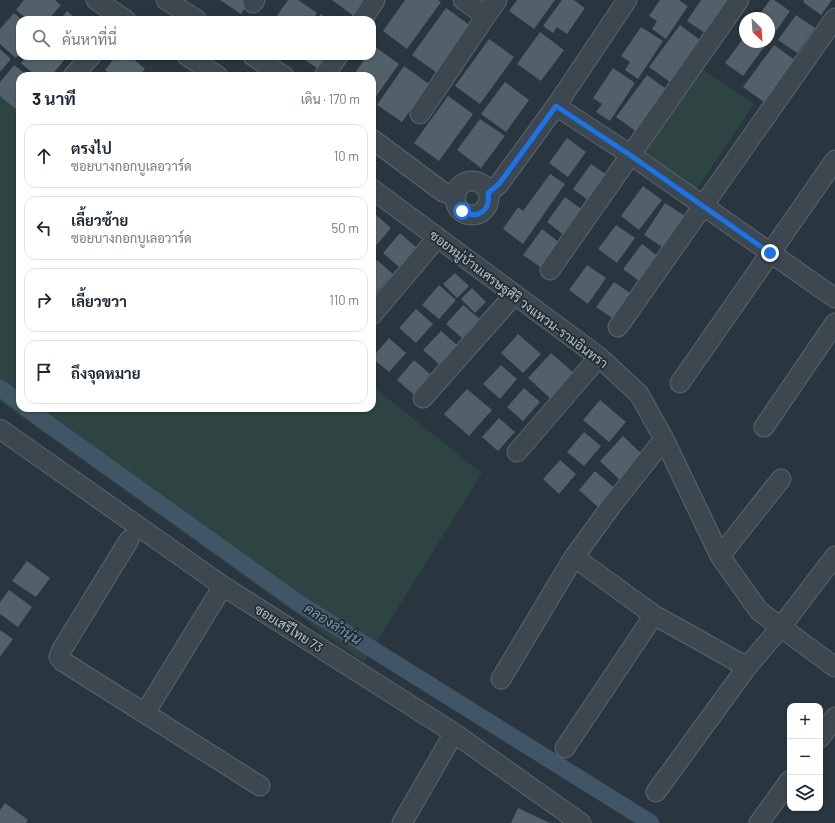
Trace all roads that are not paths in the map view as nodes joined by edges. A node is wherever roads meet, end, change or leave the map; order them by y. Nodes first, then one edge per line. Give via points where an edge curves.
1 (96, 0) edge
2 (166, 0) edge
3 (375, 0) edge
4 (463, 0) edge
5 (497, 0) edge
6 (626, 0) edge
7 (739, 0) edge
8 (119, 16) edge
9 (191, 16) edge
10 (365, 16) edge
11 (486, 16) junction
12 (835, 18) edge
13 (87, 60) edge
14 (192, 60) edge
15 (259, 60) edge
16 (335, 60) edge
17 (76, 72) edge
18 (207, 72) edge
19 (278, 72) edge
20 (327, 72) edge
21 (556, 106) junction
22 (420, 114) dead end
23 (376, 142) edge
24 (630, 155) junction
25 (835, 160) edge
26 (376, 193) edge
27 (703, 206) junction
28 (436, 238) junction
29 (770, 253) junction
30 (550, 270) dead end
31 (514, 295) junction
32 (835, 298) edge
33 (376, 310) edge
34 (835, 323) edge
35 (618, 327) dead end
36 (599, 357) junction
37 (680, 383) dead end
38 (423, 398) dead end
39 (764, 427) dead end
40 (0, 429) edge
41 (664, 439) junction
42 (517, 452) dead end
43 (781, 480) dead end
44 (129, 540) dead end
45 (720, 556) junction
46 (835, 556) edge
47 (574, 557) junction
48 (223, 586) junction
49 (654, 615) junction
50 (781, 627) junction
51 (747, 667) junction
52 (835, 667) edge
53 (501, 679) dead end
54 (145, 713) junction
55 (835, 717) edge
56 (454, 733) junction
57 (823, 734) edge
58 (565, 748) dead end
59 (787, 784) edge
60 (260, 786) dead end
61 (656, 792) dead end
62 (402, 823) edge
63 (581, 823) edge
64 (759, 823) edge

1 - 8 street
2 - 9 street
3 - 10 street
4 - 11 street
5 - 11 street
6 - 21 street
7 - 24 street
11 - 22 street
12 - 27 street
13 - 17 street
14 - 18 street
15 - 19 street
16 - 20 street
21 - 23 street via 499,184 488,193 486,209 477,215 462,211 456,202 456,196 443,192
21 - 24 street
24 - 27 street
24 - 30 street
25 - 29 street
26 - 28 street, ซอยหมู่บ้านเศรษฐศิริ วงแหวน-รามอินทรา
27 - 29 street
27 - 35 street
28 - 31 street, ซอยหมู่บ้านเศรษฐศิริ วงแหวน-รามอินทรา
28 - 33 street
29 - 32 street
29 - 37 street
31 - 36 street, ซอยหมู่บ้านเศรษฐศิริ วงแหวน-รามอินทรา
31 - 38 street
34 - 39 street
36 - 41 street, ซอยหมู่บ้านเศรษฐศิริ วงแหวน-รามอินทรา via 639,394
36 - 42 street
40 - 48 street, ซอยเสรีไทย 73
41 - 45 street, ซอยหมู่บ้านเศรษฐศิริ วงแหวน-รามอินทรา
41 - 47 street
43 - 45 street
44 - 54 street via 60,651 59,657
45 - 50 street, ซอยหมู่บ้านเศรษฐศิริ วงแหวน-รามอินทรา via 759,611
46 - 50 street
47 - 49 street
47 - 53 street
48 - 54 street
48 - 56 street, ซอยเสรีไทย 73
49 - 51 street
49 - 58 street
50 - 51 street
50 - 52 street, ซอยหมู่บ้านเศรษฐศิริ วงแหวน-รามอินทรา
51 - 61 street
54 - 60 street
55 - 57 street
56 - 62 street
56 - 63 street, ซอยเสรีไทย 73
59 - 64 street

